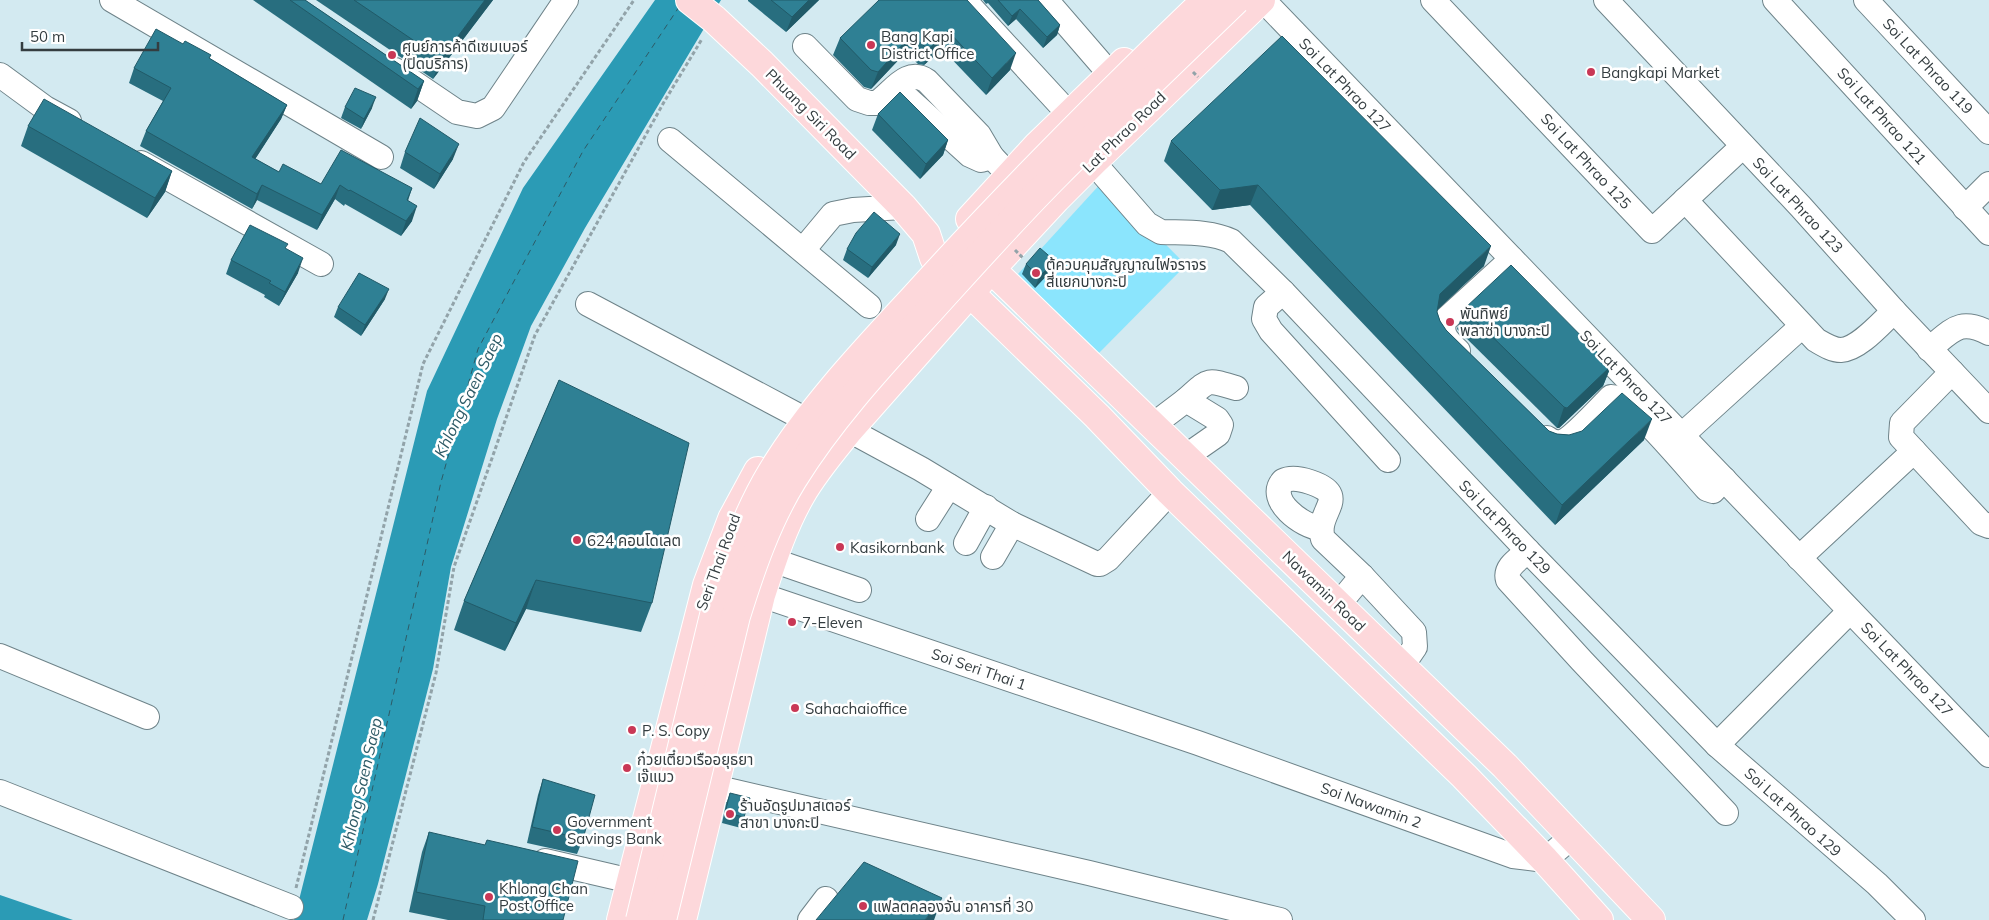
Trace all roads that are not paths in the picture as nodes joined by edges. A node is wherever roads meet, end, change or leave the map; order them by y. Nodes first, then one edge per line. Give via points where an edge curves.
1 (112, 0) edge
2 (566, 0) edge
3 (690, 0) edge
4 (964, 0) edge
5 (1046, 0) edge
6 (1188, 0) edge
7 (1206, 0) edge
8 (1236, 0) edge
9 (1262, 0) edge
10 (1433, 0) edge
11 (1606, 0) edge
12 (1775, 0) edge
13 (1866, 0) edge
14 (805, 46) dead end
15 (374, 56) edge
16 (1110, 74) junction
17 (0, 75) edge
18 (1069, 114) junction
19 (86, 132) edge
20 (1989, 132) edge
21 (670, 140) dead end
22 (1743, 146) junction
23 (119, 151) edge
24 (381, 157) dead end
25 (1092, 162) junction
26 (1001, 166) junction
27 (1989, 184) edge
28 (1685, 200) junction
29 (903, 207) junction
30 (1965, 208) junction
31 (1989, 233) edge
32 (936, 244) junction
33 (803, 250) junction
34 (1512, 259) junction
35 (321, 264) dead end
36 (991, 268) junction
37 (1283, 292) junction
38 (970, 293) junction
39 (588, 304) dead end
40 (869, 306) dead end
41 (1894, 311) junction
42 (1802, 326) junction
43 (1989, 332) edge
44 (1929, 348) junction
45 (1476, 368) edge
46 (1952, 372) junction
47 (1236, 388) dead end
48 (1186, 400) junction
49 (1989, 411) edge
50 (797, 415) junction
51 (1530, 421) edge
52 (1153, 426) junction
53 (849, 430) junction
54 (1682, 436) junction
55 (1129, 450) junction
56 (1914, 450) junction
57 (1185, 457) junction
58 (1388, 460) dead end
59 (1724, 479) junction
60 (949, 486) junction
61 (1170, 492) junction
62 (986, 507) junction
63 (928, 519) dead end
64 (1012, 524) junction
65 (1989, 526) edge
66 (1320, 528) dead end
67 (966, 543) dead end
68 (1528, 551) junction
69 (993, 557) dead end
70 (1799, 558) junction
71 (772, 560) junction
72 (1362, 576) junction
73 (859, 590) dead end
74 (761, 595) junction
75 (1338, 605) junction
76 (1850, 611) junction
77 (0, 656) edge
78 (1402, 666) junction
79 (147, 717) dead end
80 (1198, 742) joint
81 (1717, 745) junction
82 (1989, 754) edge
83 (714, 787) junction
84 (0, 792) edge
85 (1726, 813) dead end
86 (1573, 836) junction
87 (526, 857) edge
88 (1545, 860) junction
89 (631, 881) junction
90 (826, 899) dead end
91 (291, 907) road end
92 (621, 920) edge
93 (640, 920) edge
94 (662, 920) edge
95 (682, 920) edge
96 (810, 920) edge
97 (1280, 920) edge
98 (1599, 920) edge
99 (1651, 920) edge
100 (1913, 920) edge

1 - 24 street
2 - 15 street via 493,108 477,116 457,112
3 - 29 main road, Phuang Siri Road via 762,64
4 - 18 street
5 - 16 street
6 - 16 main road
7 - 93 main road, bridge via 986,219 840,381 773,471 749,516 715,611
8 - 94 main road, bridge via 1062,169 993,242 854,397 793,479 768,524 736,616
9 - 25 main road, Lat Phrao Road
9 - 34 street, Soi Lat Phrao 127
10 - 28 street, Soi Lat Phrao 125 via 1652,231
11 - 22 street, Soi Lat Phrao 123
12 - 30 street, Soi Lat Phrao 121
13 - 20 street, Soi Lat Phrao 119
14 - 26 street via 857,99 877,103 896,88 970,156
16 - 18 main road
17 - 19 street via 45,108
18 - 26 main road
21 - 33 street
22 - 28 street, Soi Lat Phrao 125
22 - 41 street, Soi Lat Phrao 123
23 - 35 street
25 - 36 main road, Lat Phrao Road
25 - 37 street, Soi Lat Phrao 129 via 1155,230 1221,236 1231,241
26 - 32 main road
27 - 30 street
28 - 42 street
29 - 32 main road, Phuang Siri Road
29 - 33 street via 833,214
30 - 31 street, Soi Lat Phrao 121
32 - 36 main road, Phuang Siri Road
32 - 38 main road, Phuang Siri Road
32 - 50 main road, Seri Thai Road
33 - 40 street
34 - 45 street via 1443,325 1444,336
34 - 54 street, Soi Lat Phrao 127
36 - 38 main road
36 - 52 main road, Nawamin Road
37 - 58 street via 1266,307 1264,319 1271,331
37 - 68 street, Soi Lat Phrao 129
38 - 53 main road
38 - 55 main road
39 - 50 street
41 - 42 street via 1864,339 1841,350 1816,340
41 - 44 street, Soi Lat Phrao 123
42 - 54 street
43 - 44 street via 1971,325 1956,328
44 - 46 street, Soi Lat Phrao 123
46 - 49 street, Soi Lat Phrao 123
46 - 56 street via 1902,424 1901,437
47 - 48 street via 1208,382
48 - 52 street
48 - 57 street via 1217,418 1221,425 1218,434
50 - 89 main road, Seri Thai Road via 746,492 719,549 696,621
51 - 59 street via 1550,441 1562,442 1611,397 1617,397 1638,414 1707,490 1713,491
52 - 55 main road
52 - 57 main road, Nawamin Road
53 - 60 street
53 - 71 main road via 801,495
54 - 59 street, Soi Lat Phrao 127
55 - 61 main road
56 - 65 street via 1981,523
56 - 70 street
57 - 75 main road, Nawamin Road
59 - 70 street, Soi Lat Phrao 127
60 - 62 street
60 - 63 street
61 - 64 street via 1100,564
61 - 88 main road via 1464,776
62 - 64 street
62 - 67 street
64 - 69 street
66 - 72 street via 1323,539
68 - 81 street, Soi Lat Phrao 129
68 - 85 street via 1508,569 1508,580
70 - 76 street, Soi Lat Phrao 127
71 - 73 street
71 - 74 main road
72 - 75 street
72 - 78 street via 1414,632 1415,647
74 - 80 street, Soi Seri Thai 1
74 - 83 main road
75 - 78 main road, Nawamin Road
76 - 81 street
76 - 82 street, Soi Lat Phrao 127
77 - 79 street
78 - 86 main road, Nawamin Road
80 - 88 street, Soi Nawamin 2 via 1513,856
81 - 100 street, Soi Lat Phrao 129 via 1877,884
83 - 95 main road
83 - 97 street
84 - 91 street
86 - 88 street
86 - 99 main road, Nawamin Road
87 - 89 street
88 - 98 main road
89 - 92 main road, Seri Thai Road
90 - 96 street

